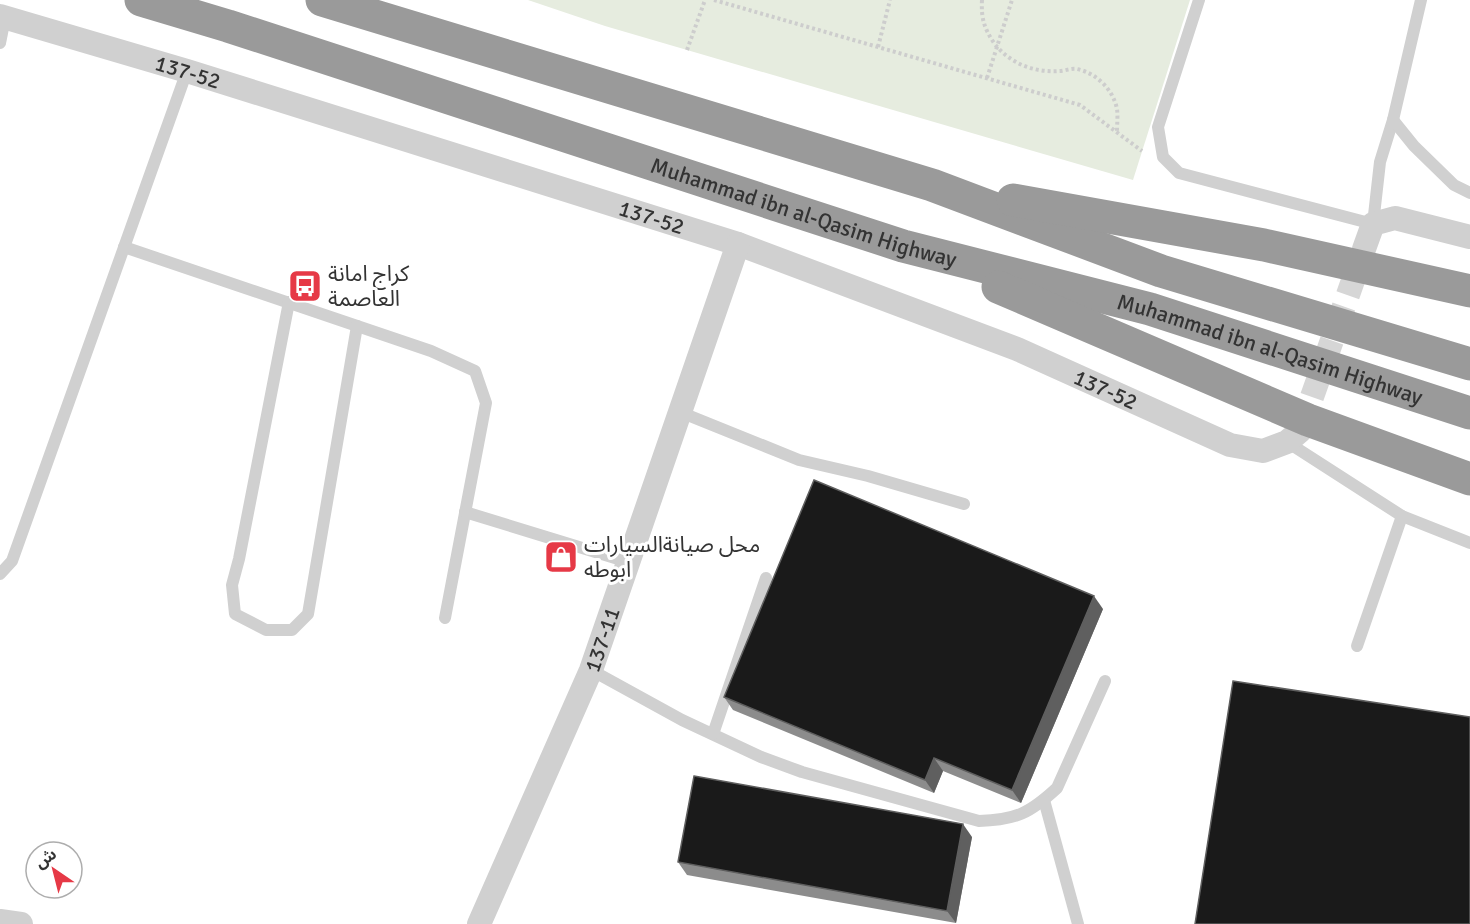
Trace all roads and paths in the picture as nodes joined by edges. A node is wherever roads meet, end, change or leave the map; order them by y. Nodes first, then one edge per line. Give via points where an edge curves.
1 (141, 0) edge
2 (322, 0) edge
3 (705, 0) edge
4 (714, 0) edge
5 (890, 0) edge
6 (982, 0) edge
7 (1012, 0) edge
8 (1199, 0) edge
9 (1421, 0) edge
10 (2, 17) edge
11 (0, 43) edge
12 (878, 47) junction
13 (997, 47) junction
14 (687, 50) dead end
15 (187, 71) junction
16 (987, 78) junction
17 (1393, 120) junction
18 (1117, 132) junction
19 (1142, 151) dead end
20 (932, 185) junction
21 (1470, 193) edge
22 (1373, 224) junction
23 (1470, 237) edge
24 (738, 244) junction
25 (903, 246) junction
26 (124, 247) junction
27 (1364, 249) tunnel mouth
28 (1470, 291) edge
29 (289, 302) junction
30 (357, 326) junction
31 (1470, 364) edge
32 (680, 412) junction
33 (1470, 413) edge
34 (1294, 436) joint
35 (1470, 479) edge
36 (964, 504) dead end
37 (465, 512) junction
38 (1402, 516) junction
39 (1470, 543) edge
40 (628, 562) junction
41 (0, 574) edge
42 (766, 578) dead end
43 (445, 618) dead end
44 (1357, 646) dead end
45 (591, 670) junction
46 (1105, 681) dead end
47 (713, 734) junction
48 (1044, 800) junction
49 (0, 921) edge
50 (21, 924) edge
51 (479, 924) edge
52 (1078, 924) edge

1 - 25 highway, Muhammad ibn al-Qasim Highway, bridge
2 - 20 highway, Muhammad ibn al-Qasim Highway, bridge
3 - 14 path
4 - 12 path
5 - 12 path
6 - 13 path via 986,31
7 - 13 path
8 - 22 lane via 1158,128 1163,157 1179,173
9 - 17 lane
10 - 11 lane
10 - 15 street, 137-52
12 - 16 path
13 - 16 path
13 - 18 path via 1013,62 1038,70 1075,69 1093,75 1108,87 1117,108
15 - 24 street, 137-52
15 - 26 lane
16 - 18 path via 1080,105
17 - 21 lane via 1454,185
17 - 22 lane via 1380,162
18 - 19 path
20 - 28 highway, bridge via 1264,244
20 - 31 highway, Muhammad ibn al-Qasim Highway, bridge via 1161,271
22 - 23 street via 1395,218
22 - 27 street
24 - 32 street, 137-11
24 - 34 street, 137-52 via 1017,349 1230,445 1263,451
25 - 33 highway, Muhammad ibn al-Qasim Highway, bridge via 1150,309
25 - 35 highway, bridge via 1308,420
26 - 29 lane
26 - 41 lane via 12,561
29 - 30 lane
29 - 30 lane via 232,585 235,614 266,630 292,630 308,614
30 - 37 lane via 431,351 475,371 486,403
32 - 36 lane via 800,460
32 - 40 street, 137-11
34 - 38 lane
37 - 40 lane
37 - 43 lane
38 - 39 lane
38 - 44 lane
40 - 45 street, 137-11
42 - 47 lane
45 - 47 lane
45 - 51 street, 137-11
46 - 48 lane via 1057,788
47 - 48 lane via 802,772 979,821 1009,819
48 - 52 lane
49 - 50 street

